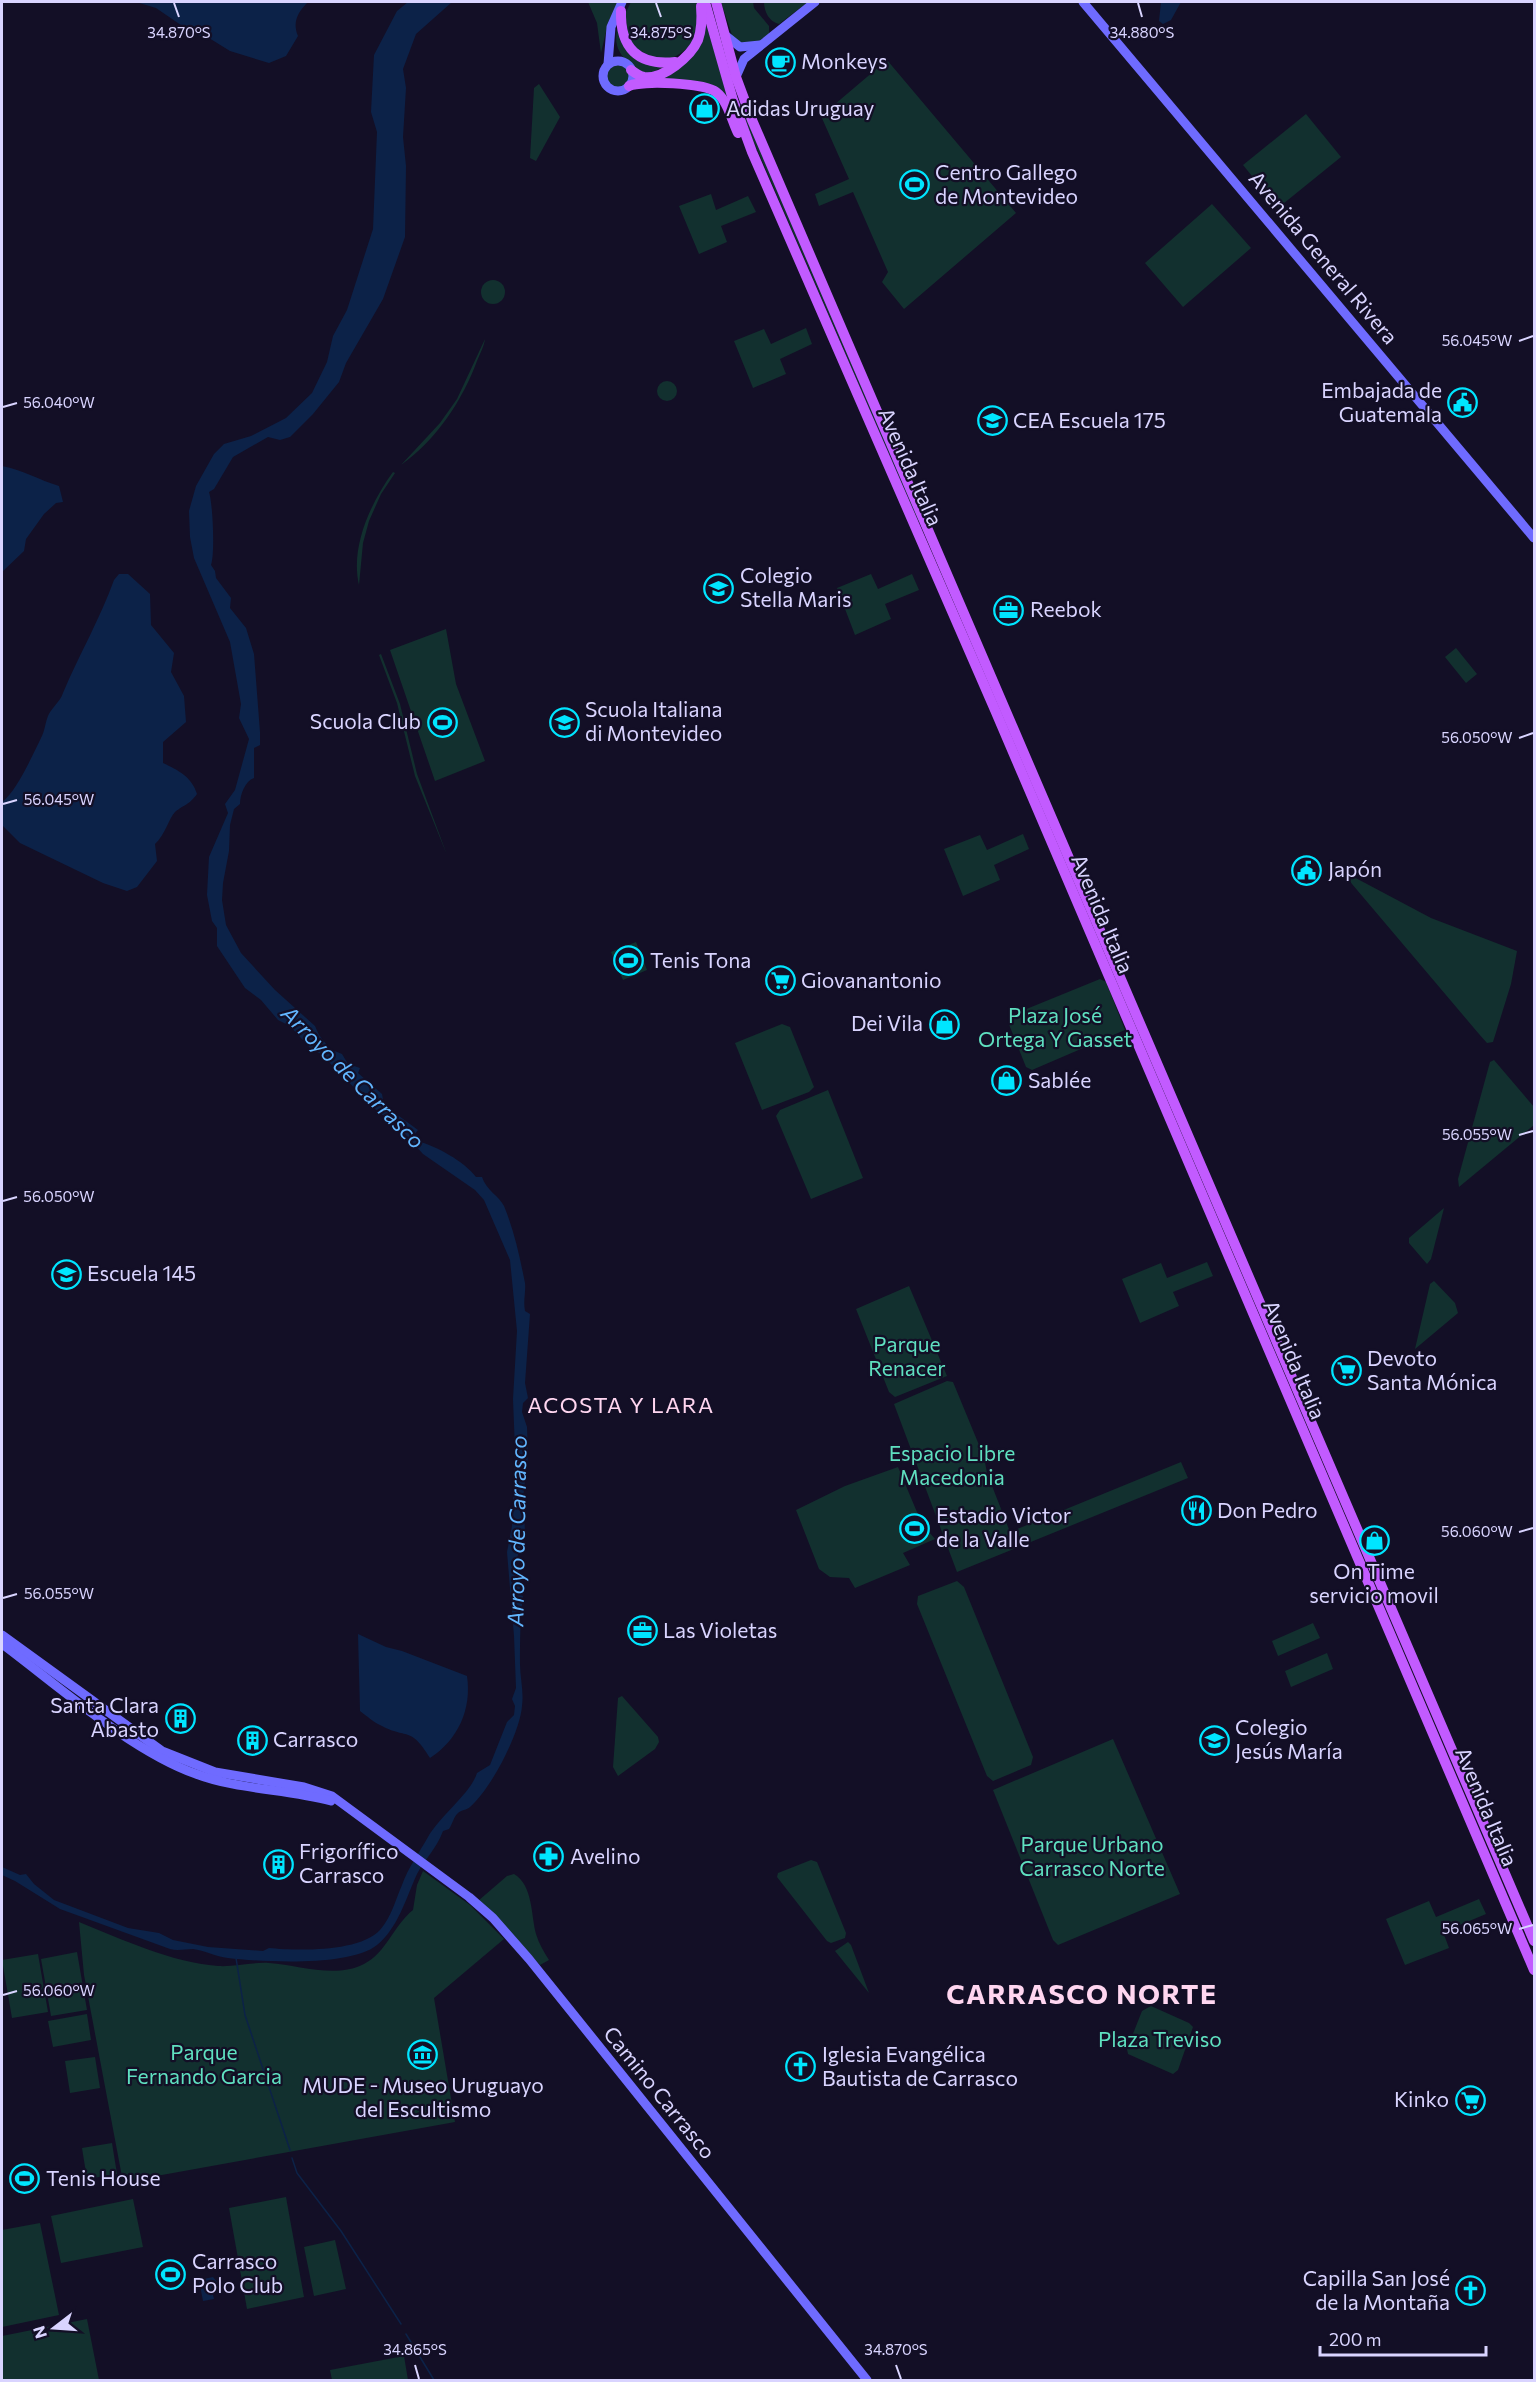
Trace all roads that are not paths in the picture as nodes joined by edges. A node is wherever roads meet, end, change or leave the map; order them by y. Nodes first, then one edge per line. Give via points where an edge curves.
1 (703, 2) edge
2 (716, 2) edge
3 (815, 2) edge
4 (1083, 2) edge
5 (623, 5) edge
6 (725, 35) junction
7 (759, 45) junction
8 (740, 46) junction
9 (744, 59) junction
10 (621, 62) junction
11 (679, 62) junction
12 (609, 64) junction
13 (631, 70) junction
14 (736, 76) junction
15 (629, 86) junction
16 (752, 152) junction
17 (1534, 538) edge
18 (1308, 1428) junction
19 (2, 1635) edge
20 (2, 1644) edge
21 (338, 1802) junction
22 (1534, 1941) edge
23 (1534, 1970) edge
24 (867, 2380) edge

1 - 11 main road via 698,40
1 - 16 main road, Avenida Italia
2 - 6 main road, Avenida Italia
3 - 7 main road
4 - 17 main road, Avenida General Rivera
5 - 10 main road via 613,44
5 - 11 main road via 623,36 634,53 652,62
5 - 12 main road via 611,27
6 - 8 main road
6 - 14 main road, Avenida Italia
7 - 8 main road
7 - 9 main road
8 - 9 main road
9 - 14 main road
10 - 12 main road
10 - 13 main road
11 - 13 main road via 651,77
12 - 15 main road via 603,75 609,88 618,91
13 - 15 main road
14 - 18 main road, Avenida Italia
15 - 16 main road via 649,83 715,90 744,146
16 - 18 main road, Avenida Italia via 1287,1392
18 - 22 main road, Avenida Italia via 1329,1464
18 - 23 main road, Avenida Italia
19 - 21 main road via 162,1751 215,1772 319,1791
20 - 21 main road via 126,1736 171,1764 226,1782
21 - 24 main road, Camino Carrasco via 469,1897 510,1936

